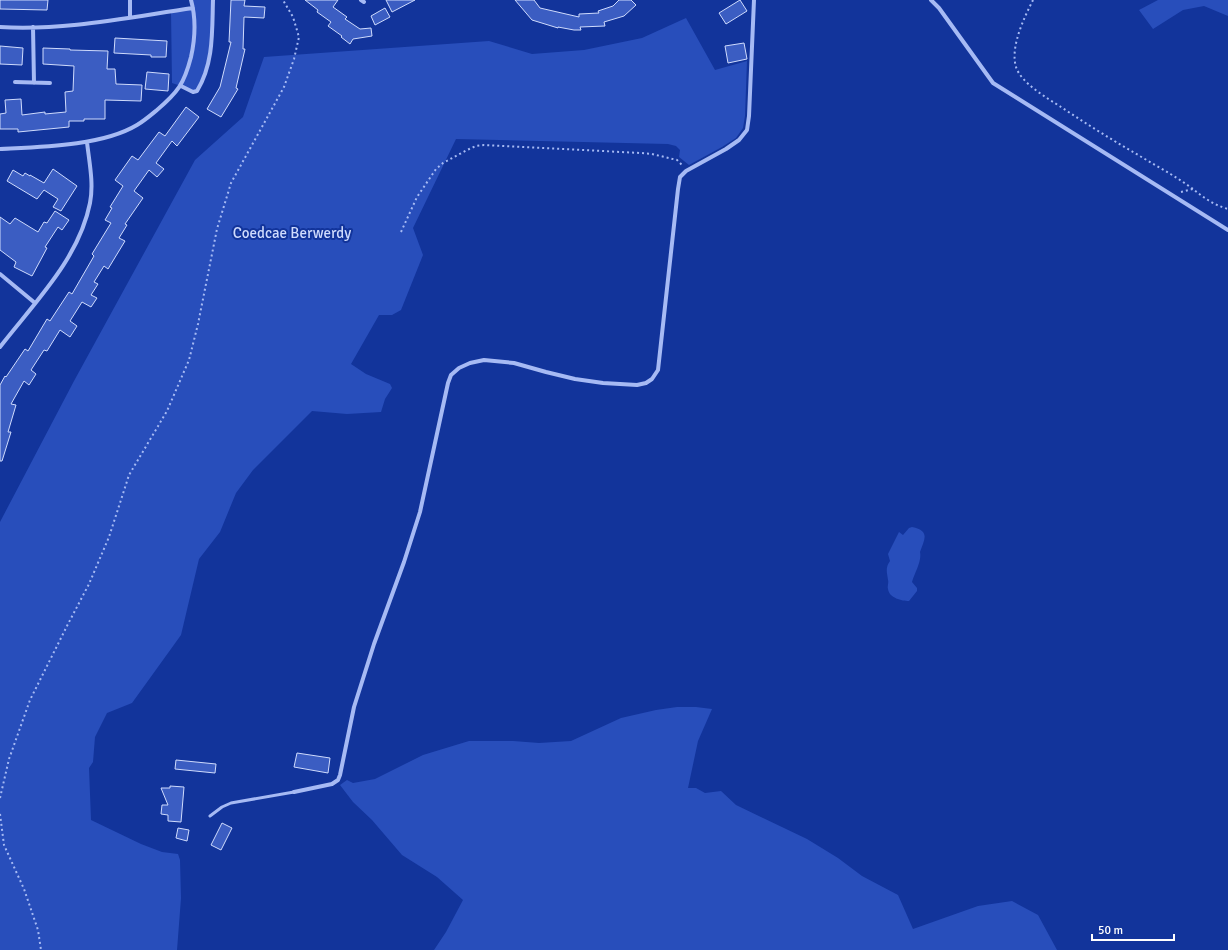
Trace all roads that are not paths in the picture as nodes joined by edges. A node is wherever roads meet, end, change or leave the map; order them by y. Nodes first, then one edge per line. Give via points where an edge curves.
1 (130, 0) edge
2 (191, 0) edge
3 (213, 0) edge
4 (754, 0) edge
5 (931, 0) edge
6 (193, 8) junction
7 (130, 17) junction
8 (0, 27) edge
9 (33, 27) junction
10 (15, 82) dead end
11 (34, 83) junction
12 (50, 83) dead end
13 (181, 86) junction
14 (87, 142) junction
15 (0, 149) edge
16 (1228, 230) edge
17 (0, 274) edge
18 (35, 303) junction
19 (0, 347) edge
20 (294, 792) joint
21 (210, 816) dead end

1 - 7 street
2 - 6 street
3 - 13 street via 207,70 197,91 193,92
4 - 20 street via 747,130 739,140 680,177 658,370 652,379 637,385 603,383 561,376 514,363 484,360 470,363 451,375 420,512 354,707 340,775 332,784
5 - 16 street via 993,83
6 - 7 street
6 - 13 street via 193,48
7 - 9 street
8 - 9 street
9 - 11 street
10 - 11 street
11 - 12 street
13 - 14 street via 137,125
14 - 15 street
14 - 18 street via 91,180 90,202 85,222 65,263
17 - 18 street
18 - 19 street
20 - 21 lane via 231,803

